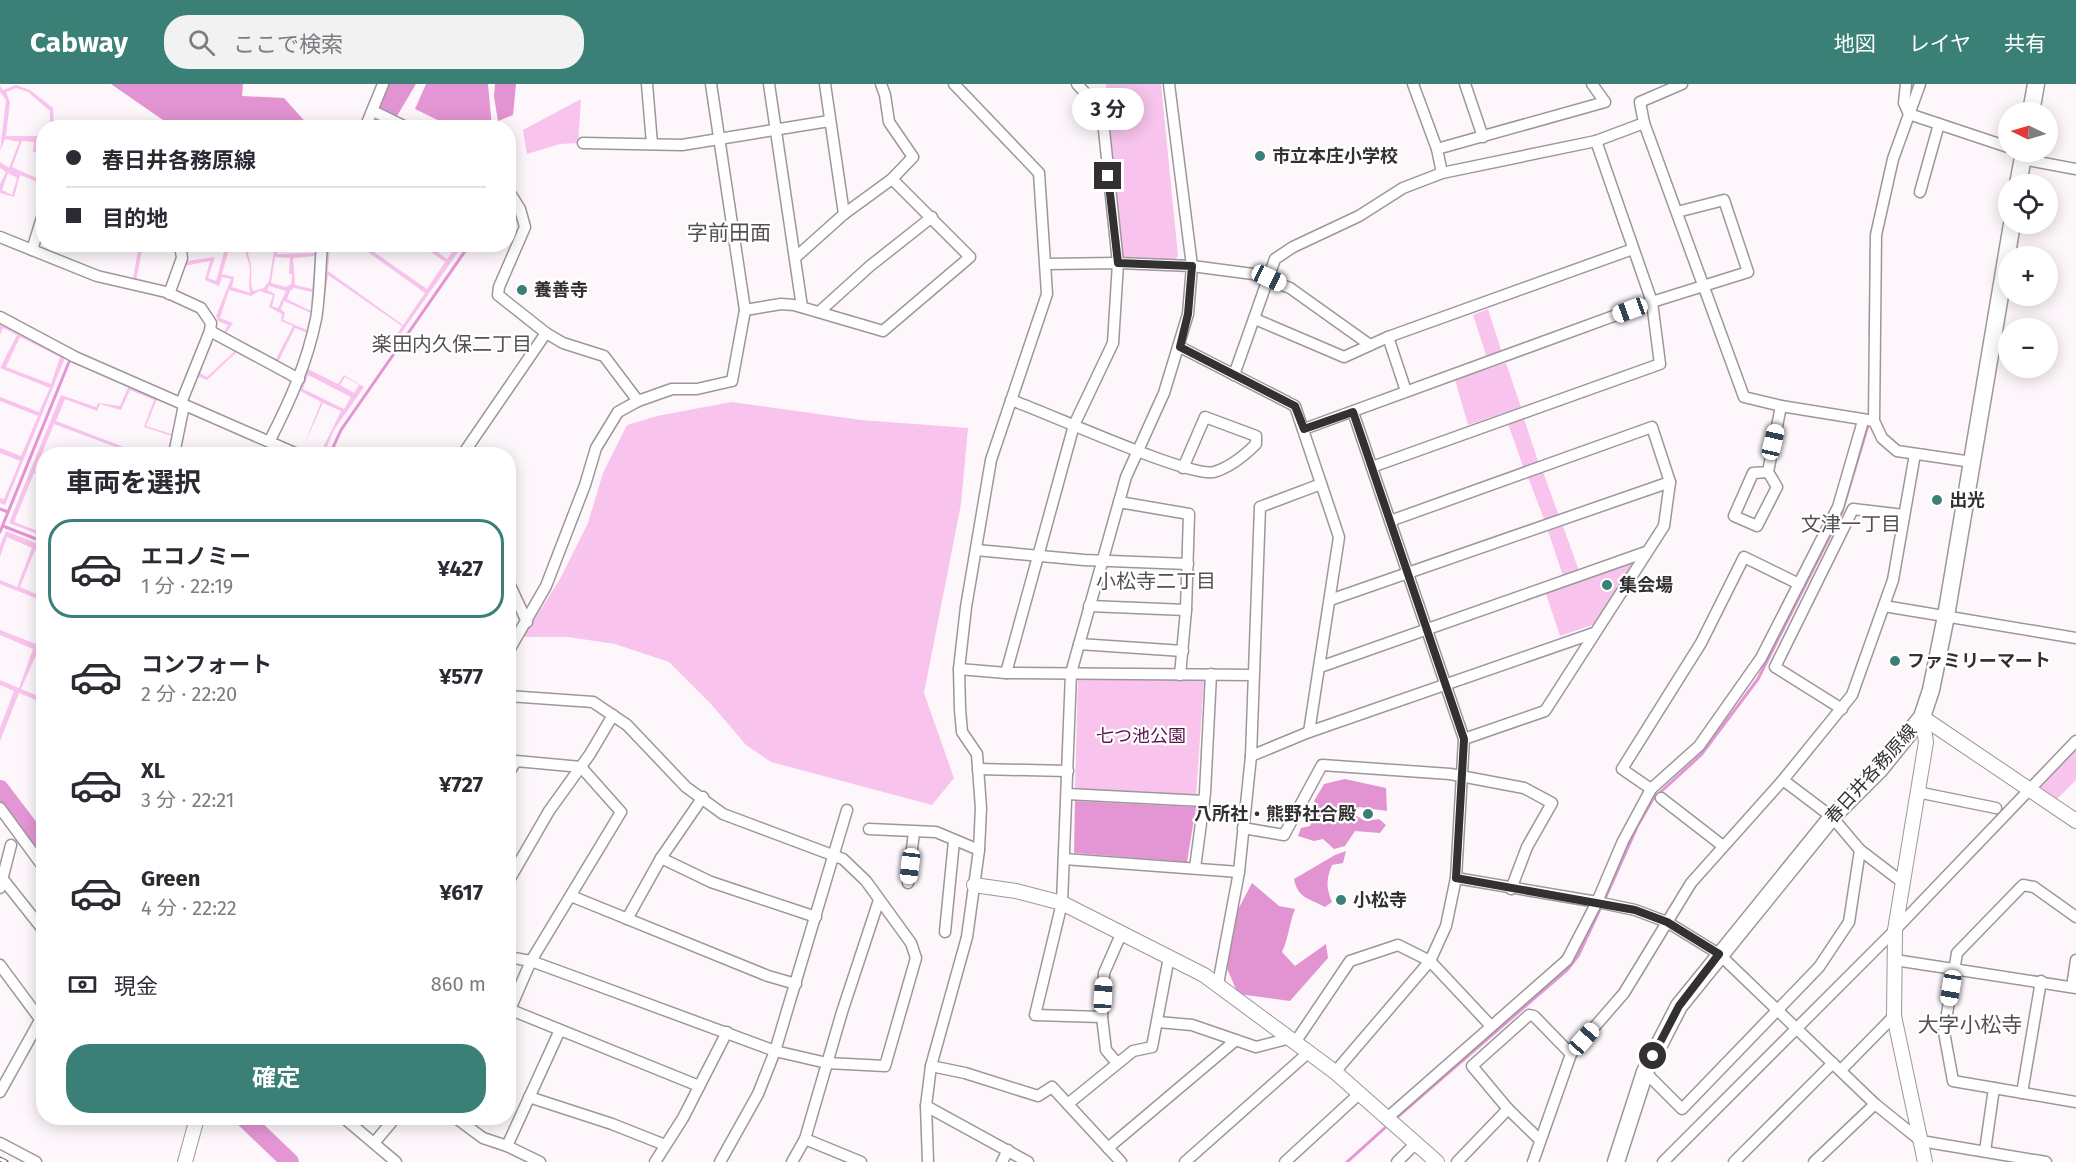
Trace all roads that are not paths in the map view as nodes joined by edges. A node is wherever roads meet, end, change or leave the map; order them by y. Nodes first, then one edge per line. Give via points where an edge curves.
1 (383, 84) edge
2 (647, 84) edge
3 (711, 84) edge
4 (769, 84) edge
5 (825, 84) edge
6 (881, 84) edge
7 (954, 84) edge
8 (1077, 84) edge
9 (1169, 84) edge
10 (1413, 84) edge
11 (1465, 84) edge
12 (1592, 84) edge
13 (1682, 84) edge
14 (1906, 84) edge
15 (1920, 84) edge
16 (2036, 84) edge
17 (1660, 89) edge
18 (2033, 102) edge
19 (373, 111) junction
20 (1909, 114) junction
21 (369, 120) edge
22 (392, 120) edge
23 (829, 121) junction
24 (1644, 123) junction
25 (1940, 124) junction
26 (777, 130) junction
27 (1483, 137) junction
28 (720, 139) junction
29 (1596, 141) junction
30 (583, 143) dead end
31 (652, 144) junction
32 (1998, 144) edge
33 (1437, 149) junction
34 (2050, 162) edge
35 (2076, 169) edge
36 (1442, 173) junction
37 (892, 179) junction
38 (1920, 192) dead end
39 (516, 203) edge
40 (1677, 212) junction
41 (844, 214) junction
42 (932, 217) junction
43 (2010, 234) edge
44 (0, 237) edge
45 (36, 237) edge
46 (516, 248) edge
47 (1633, 249) junction
48 (32, 250) junction
49 (36, 252) edge
50 (37, 252) edge
51 (181, 252) edge
52 (321, 252) edge
53 (514, 252) edge
54 (796, 257) junction
55 (1118, 263) junction
56 (1046, 264) junction
57 (1192, 266) junction
58 (1269, 278) junction
59 (1702, 286) junction
60 (170, 294) junction
61 (1652, 302) junction
62 (802, 307) junction
63 (745, 310) junction
64 (819, 312) junction
65 (0, 317) edge
66 (1255, 319) junction
67 (210, 331) junction
68 (546, 333) junction
69 (1388, 337) junction
70 (1370, 345) junction
71 (1180, 347) junction
72 (1234, 375) junction
73 (298, 380) junction
74 (1406, 391) junction
75 (1011, 400) junction
76 (638, 401) junction
77 (182, 404) junction
78 (1781, 406) junction
79 (1353, 412) junction
80 (1863, 421) junction
81 (1874, 421) junction
82 (1074, 425) junction
83 (1304, 429) junction
84 (270, 440) junction
85 (175, 447) edge
86 (284, 447) edge
87 (468, 447) edge
88 (1138, 450) junction
89 (1915, 454) junction
90 (1972, 462) junction
91 (1372, 467) junction
92 (1183, 468) junction
93 (1768, 472) junction
94 (1670, 482) junction
95 (1321, 484) junction
96 (1119, 502) junction
97 (1904, 515) junction
98 (1390, 521) junction
99 (976, 550) junction
100 (1646, 552) junction
101 (1038, 556) junction
102 (1102, 560) junction
103 (1188, 564) junction
104 (1409, 574) junction
105 (1798, 584) junction
106 (516, 598) edge
107 (1330, 600) junction
108 (1089, 606) junction
109 (1884, 606) junction
110 (1186, 610) junction
111 (1946, 616) junction
112 (527, 622) junction
113 (1427, 630) junction
114 (1594, 633) junction
115 (2076, 638) edge
116 (516, 639) edge
117 (1079, 644) junction
118 (1182, 651) junction
119 (1320, 667) junction
120 (959, 669) junction
121 (1006, 673) junction
122 (1071, 673) junction
123 (1211, 674) junction
124 (1180, 675) junction
125 (1253, 675) junction
126 (1444, 685) junction
127 (516, 697) edge
128 (1842, 710) junction
129 (613, 715) junction
130 (1922, 717) junction
131 (1309, 732) junction
132 (1464, 739) junction
133 (2076, 741) edge
134 (1251, 756) junction
135 (516, 760) edge
136 (581, 767) junction
137 (978, 769) junction
138 (1068, 771) junction
139 (1461, 777) junction
140 (1783, 780) junction
141 (2029, 788) junction
142 (1651, 789) junction
143 (1917, 792) junction
144 (1066, 794) junction
145 (703, 797) junction
146 (1661, 798) dead end
147 (1204, 801) junction
148 (0, 808) edge
149 (1996, 808) dead end
150 (847, 810) dead end
151 (1832, 817) junction
152 (2076, 821) edge
153 (1243, 828) junction
154 (869, 829) dead end
155 (914, 831) junction
156 (954, 841) junction
157 (11, 844) dead end
158 (1723, 846) junction
159 (979, 850) junction
160 (1860, 850) junction
161 (834, 854) junction
162 (36, 857) edge
163 (661, 858) junction
164 (1064, 859) junction
165 (516, 868) edge
166 (1195, 868) junction
167 (1239, 872) junction
168 (1456, 878) junction
169 (1902, 882) junction
170 (1, 883) edge
171 (908, 883) dead end
172 (974, 885) junction
173 (1511, 889) junction
174 (571, 896) junction
175 (879, 900) junction
176 (1597, 902) junction
177 (1062, 903) junction
178 (2076, 917) edge
179 (816, 918) junction
180 (627, 919) junction
181 (1667, 922) junction
182 (36, 923) edge
183 (1896, 930) junction
184 (945, 932) dead end
185 (1122, 932) junction
186 (1719, 954) junction
187 (1169, 957) junction
188 (516, 958) edge
189 (1895, 960) junction
190 (2076, 960) edge
191 (531, 961) junction
192 (1430, 961) junction
193 (0, 965) edge
194 (1954, 968) junction
195 (2041, 981) junction
196 (796, 984) junction
197 (1218, 984) junction
198 (2074, 988) edge
199 (516, 997) edge
200 (36, 1009) edge
201 (1776, 1010) junction
202 (516, 1014) edge
203 (1894, 1016) junction
204 (1102, 1017) junction
205 (1158, 1022) junction
206 (1491, 1026) junction
207 (36, 1027) edge
208 (1796, 1028) junction
209 (560, 1030) junction
210 (727, 1032) junction
211 (1293, 1039) junction
212 (1236, 1040) junction
213 (775, 1051) junction
214 (1309, 1052) junction
215 (1571, 1054) junction
216 (827, 1063) junction
217 (1117, 1063) junction
218 (932, 1066) junction
219 (1837, 1066) junction
220 (1335, 1072) junction
221 (1645, 1072) junction
222 (699, 1086) junction
223 (1994, 1089) junction
224 (0, 1092) edge
225 (2022, 1093) junction
226 (1359, 1095) junction
227 (529, 1097) junction
228 (2076, 1102) edge
229 (1069, 1103) junction
230 (1875, 1104) junction
231 (926, 1106) junction
232 (1508, 1109) junction
233 (1386, 1119) junction
234 (195, 1125) edge
235 (352, 1125) edge
236 (389, 1125) edge
237 (465, 1125) edge
238 (805, 1139) junction
239 (1540, 1140) junction
240 (1922, 1141) junction
241 (0, 1143) edge
242 (374, 1143) junction
243 (1415, 1144) junction
244 (665, 1145) junction
245 (507, 1146) junction
246 (1108, 1148) junction
247 (1008, 1150) junction
248 (1985, 1151) junction
249 (2018, 1160) edge
250 (36, 1162) edge
251 (185, 1162) edge
252 (396, 1162) edge
253 (540, 1162) edge
254 (655, 1162) edge
255 (720, 1162) edge
256 (792, 1162) edge
257 (861, 1162) edge
258 (928, 1162) edge
259 (1002, 1162) edge
260 (1028, 1162) edge
261 (1121, 1162) edge
262 (1185, 1162) edge
263 (1285, 1162) edge
264 (1397, 1162) edge
265 (1437, 1162) edge
266 (1457, 1162) edge
267 (1533, 1162) edge
268 (1616, 1162) edge
269 (1663, 1162) edge
270 (1734, 1162) edge
271 (1814, 1162) edge
272 (1925, 1162) edge
273 (2046, 1162) edge

1 - 19 street
2 - 31 street
3 - 28 street
4 - 26 street
5 - 23 street
6 - 37 street via 889,122 913,157
7 - 56 street via 1039,173
8 - 55 street via 1102,111
9 - 57 street
10 - 33 street
11 - 27 street
12 - 27 street via 1605,102
13 - 17 street
14 - 20 street via 1904,103
15 - 20 street
16 - 18 main road
17 - 24 street via 1640,102
19 - 21 street
19 - 22 street
20 - 25 street
20 - 81 street via 1893,159 1876,235
23 - 26 street
23 - 41 street
24 - 29 street
24 - 40 street
25 - 32 street
25 - 38 street
26 - 28 street
26 - 54 street
27 - 33 street
28 - 31 street via 682,145
28 - 63 street
29 - 36 street
29 - 47 street
30 - 31 street
33 - 36 street
34 - 35 street
36 - 58 street via 1403,188 1359,216 1293,247 1275,259
37 - 41 street
37 - 42 street
39 - 46 street via 525,227
40 - 59 street
40 - 59 street via 1724,200 1748,272
41 - 54 street
42 - 64 street
42 - 64 street via 970,256 883,331
43 - 90 main road, 春日井各務原線
44 - 48 street
45 - 48 street
47 - 61 street
47 - 69 street
48 - 49 street
50 - 60 street via 97,276
51 - 60 street
52 - 73 street via 316,316
53 - 68 street via 498,295
54 - 62 street
55 - 56 street
55 - 57 street
55 - 82 street via 1113,343
56 - 75 street via 1047,294
57 - 58 street
57 - 71 street via 1188,314
58 - 66 street
58 - 70 street via 1290,288
59 - 61 street
59 - 78 street via 1744,397
60 - 67 street via 201,308 211,323
61 - 74 street
61 - 91 street via 1660,364
62 - 63 street via 781,304
62 - 64 street
63 - 76 street via 732,381 697,389 672,389
65 - 77 street via 75,357
66 - 70 street via 1344,357
66 - 72 street
67 - 73 street
67 - 77 street
68 - 76 street via 563,343 604,356
68 - 87 street
69 - 70 street
69 - 74 street
71 - 72 street
71 - 88 street
72 - 83 street via 1295,406
73 - 84 street
74 - 79 street
75 - 82 street
75 - 99 street via 991,460
76 - 112 street via 618,412 596,448 546,586
77 - 84 street
77 - 85 street
78 - 80 street
78 - 93 street
79 - 83 street
79 - 91 street
80 - 81 street
80 - 105 street via 1838,507
81 - 89 street via 1882,438 1897,451
82 - 88 street
82 - 101 street
83 - 95 street
84 - 86 street
88 - 92 street
88 - 96 street
89 - 90 street
89 - 97 street
90 - 111 main road, 春日井各務原線
91 - 98 street
92 - 92 street via 1213,472 1240,459 1256,444 1256,436 1205,417
93 - 93 street via 1777,488 1757,526 1734,516 1753,473
94 - 98 street via 1652,428
94 - 100 street via 1664,526
94 - 104 street
95 - 107 street via 1339,537
95 - 125 street via 1260,507
96 - 102 street
96 - 103 street via 1189,513
97 - 109 street via 1893,580
97 - 128 street via 1853,509 1775,667
98 - 104 street
99 - 101 street
99 - 120 street
100 - 113 street
100 - 114 street
101 - 102 street
101 - 121 street
102 - 103 street
102 - 108 street
103 - 110 street
104 - 107 street
104 - 113 street
105 - 142 street via 1747,682 1699,746
105 - 142 street via 1744,557 1701,643 1622,769
106 - 112 street
107 - 119 street
108 - 110 street
108 - 117 street
109 - 111 street
109 - 128 street via 1852,695
110 - 118 street
111 - 115 street
111 - 130 main road, 春日井各務原線
112 - 116 street
113 - 119 street
113 - 126 street
114 - 126 street
114 - 132 street via 1545,711
117 - 118 street
117 - 122 street
118 - 124 street
119 - 131 street
120 - 121 street
120 - 137 street via 962,732 976,754
121 - 122 street
122 - 124 street
122 - 138 street
123 - 124 street
123 - 125 street
123 - 147 street
125 - 134 street
126 - 131 street
126 - 132 street
127 - 129 street via 593,702
128 - 140 street
129 - 136 street
129 - 145 street via 686,787
130 - 141 street
130 - 143 street via 1926,742
130 - 151 main road, 春日井各務原線 via 1880,769
131 - 134 street
132 - 139 street
133 - 141 street
134 - 153 street
135 - 136 street
136 - 165 street via 549,811
136 - 174 street via 621,812
137 - 138 street
137 - 159 street
138 - 144 street
139 - 153 street via 1323,765 1284,835
139 - 168 street
139 - 173 street via 1524,788 1552,803 1527,847
140 - 151 street
140 - 158 street
141 - 152 street
141 - 183 street
142 - 176 street
143 - 149 street
143 - 169 street
144 - 147 street
144 - 164 street
145 - 161 street via 738,821
145 - 163 street
146 - 158 street
147 - 166 street
148 - 162 street
150 - 161 street
151 - 160 street
151 - 186 main road, 春日井各務原線
153 - 167 street
154 - 155 street
155 - 156 street via 936,832
155 - 171 street
156 - 159 street
156 - 184 street
157 - 170 street
158 - 181 street via 1691,883
159 - 172 street
160 - 169 street
160 - 201 street via 1849,922 1819,967
161 - 175 street via 855,868
161 - 179 street
163 - 179 street via 711,882
163 - 180 street
164 - 166 street
164 - 177 street
166 - 167 street
167 - 197 street
168 - 173 street
168 - 192 street via 1446,926
169 - 183 street
170 - 182 street
172 - 177 street
172 - 218 street via 967,937
173 - 176 street
174 - 180 street
174 - 191 street
175 - 216 street
175 - 216 street via 911,943 916,958 885,1066
176 - 181 street
176 - 206 street via 1567,960
177 - 185 street
177 - 204 street via 1035,1015
178 - 194 street via 2034,887 2023,885 1959,950
179 - 196 street
180 - 196 street
181 - 186 street
181 - 215 street via 1624,993
183 - 189 street
183 - 208 street
185 - 187 street
185 - 204 street via 1104,973
186 - 201 street
186 - 221 main road, 春日井各務原線 via 1679,1006
187 - 197 street
187 - 205 street
188 - 191 street
189 - 194 street
189 - 203 street
190 - 198 street
191 - 199 street
191 - 210 street
192 - 206 street
192 - 211 street via 1398,945 1350,961
192 - 220 street
193 - 200 street
194 - 195 street
194 - 223 street via 1944,1032 1952,1077 1956,1083
195 - 198 street
195 - 225 street
196 - 213 street
197 - 211 street
201 - 208 street
201 - 221 street via 1682,1109
202 - 209 street
203 - 219 street
203 - 240 street
204 - 217 street via 1106,1050
205 - 212 street via 1192,1025
205 - 217 street via 1152,1047 1132,1051
206 - 233 street
207 - 224 street
208 - 219 street
208 - 269 street
209 - 222 street
209 - 227 street
210 - 213 street
210 - 222 street
211 - 212 street via 1256,1047
211 - 214 street
212 - 246 street
213 - 216 street
213 - 255 street via 758,1094
214 - 220 street
214 - 262 street
215 - 232 street via 1529,1015 1472,1066
215 - 239 street
216 - 238 street
217 - 229 street
218 - 229 street via 1038,1096 1052,1086
218 - 231 street
219 - 230 street
219 - 270 street
220 - 226 street
221 - 268 main road, 春日井各務原線
222 - 244 street
223 - 225 street
223 - 248 street
225 - 228 street
226 - 233 street
226 - 263 street
227 - 244 street
227 - 245 street
229 - 246 street
230 - 240 street
230 - 271 street
231 - 247 street
231 - 258 street
232 - 239 street
232 - 266 street
233 - 243 street
234 - 251 street
235 - 242 street
236 - 242 street
237 - 245 street via 483,1138
238 - 256 street
238 - 257 street
239 - 267 street
240 - 248 street
240 - 272 street
241 - 250 street
242 - 252 street
243 - 264 street
243 - 265 street
244 - 254 street
245 - 253 street
246 - 261 street
247 - 259 street
247 - 260 street
248 - 249 street
249 - 273 street

